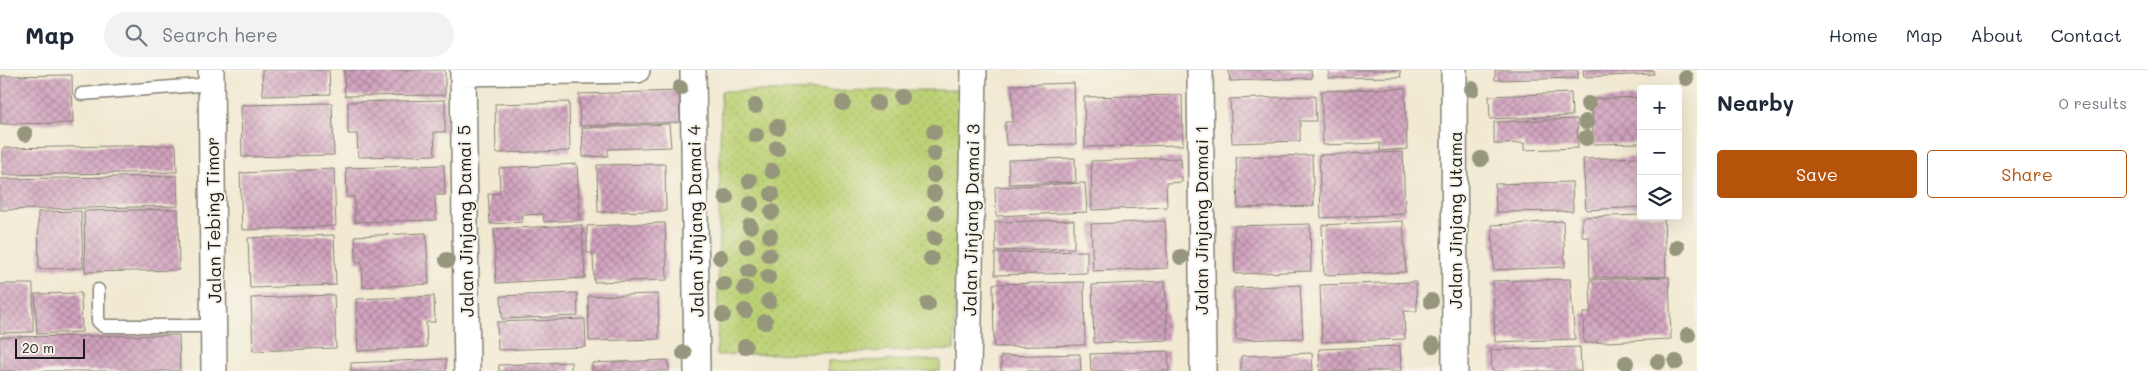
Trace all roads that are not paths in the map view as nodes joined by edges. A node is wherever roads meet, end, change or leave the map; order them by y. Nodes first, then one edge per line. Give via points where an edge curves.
1 (637, 70) edge
2 (693, 70) edge
3 (974, 70) edge
4 (1200, 70) edge
5 (1454, 70) edge
6 (463, 72) edge
7 (212, 77) edge
8 (82, 94) dead end
9 (98, 290) dead end
10 (214, 326) junction
11 (214, 371) edge
12 (466, 371) edge
13 (698, 371) edge
14 (968, 371) edge
15 (1203, 371) edge
16 (1455, 371) edge

1 - 6 street
2 - 13 street, Jalan Jinjang Damai 4
3 - 14 street, Jalan Jinjang Damai 3
4 - 15 street, Jalan Jinjang Damai 1
5 - 16 street, Jalan Jinjang Utama
6 - 12 street, Jalan Jinjang Damai 5
7 - 8 lane
7 - 10 street, Jalan Tebing Timor
9 - 10 lane via 98,321 103,326
10 - 11 street, Jalan Tebing Timor

